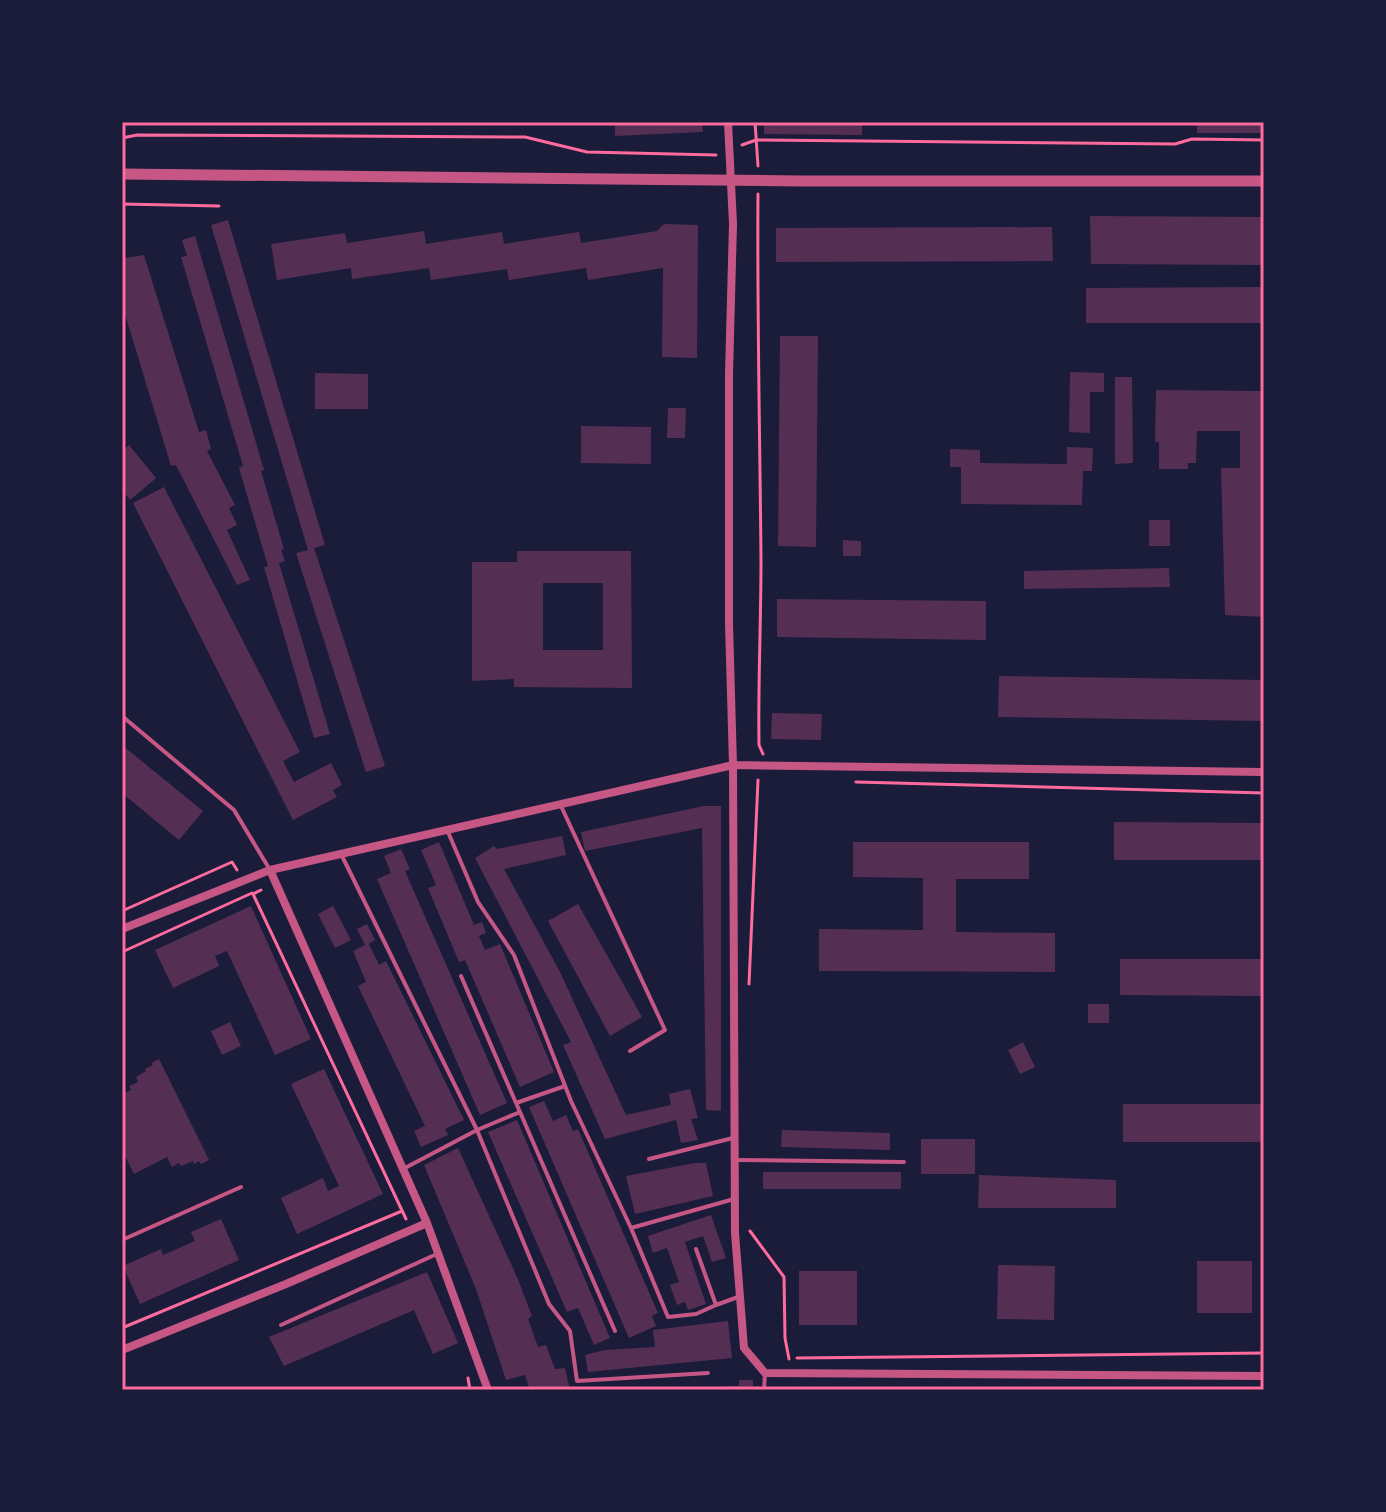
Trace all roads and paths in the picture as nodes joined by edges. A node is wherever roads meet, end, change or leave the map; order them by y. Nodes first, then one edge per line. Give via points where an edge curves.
1 (728, 122) edge
2 (755, 122) edge
3 (122, 138) edge
4 (756, 140) junction
5 (1264, 140) edge
6 (729, 150) junction
7 (122, 174) edge
8 (758, 180) junction
9 (731, 181) junction
10 (1264, 181) edge
11 (122, 204) edge
12 (219, 206) dead end
13 (122, 716) edge
14 (733, 765) junction
15 (767, 765) junction
16 (1264, 772) edge
17 (758, 780) dead end
18 (560, 804) junction
19 (447, 830) junction
20 (340, 854) junction
21 (270, 870) junction
22 (253, 894) dead end
23 (122, 929) edge
24 (122, 952) edge
25 (461, 976) dead end
26 (749, 998) dead end
27 (630, 1051) dead end
28 (565, 1086) junction
29 (516, 1103) junction
30 (520, 1112) junction
31 (477, 1130) junction
32 (735, 1137) junction
33 (649, 1159) dead end
34 (735, 1160) junction
35 (904, 1162) dead end
36 (403, 1169) junction
37 (241, 1187) dead end
38 (735, 1199) junction
39 (402, 1211) dead end
40 (749, 1218) dead end
41 (427, 1223) junction
42 (631, 1228) junction
43 (122, 1240) edge
44 (696, 1249) dead end
45 (439, 1253) junction
46 (740, 1296) junction
47 (716, 1305) junction
48 (281, 1325) dead end
49 (122, 1328) edge
50 (615, 1331) dead end
51 (122, 1350) edge
52 (1264, 1353) edge
53 (789, 1358) junction
54 (708, 1373) dead end
55 (765, 1373) junction
56 (789, 1373) junction
57 (1264, 1376) edge
58 (577, 1381) junction
59 (488, 1390) edge
60 (578, 1390) edge
61 (764, 1390) edge

1 - 6 street
2 - 4 path
3 - 6 path via 525,137 613,154 715,156
4 - 5 path
4 - 6 path
4 - 8 path
6 - 9 street
7 - 9 street
8 - 9 street
8 - 10 street
8 - 15 path via 758,685 759,745
9 - 14 street
11 - 12 path
13 - 21 lane via 234,810
14 - 15 street
14 - 18 street
14 - 32 street
15 - 16 street
17 - 26 path
18 - 19 street
18 - 27 lane via 665,1030
19 - 20 street
19 - 28 lane via 478,902 514,955
20 - 21 street
20 - 31 lane
21 - 23 street
21 - 36 street
22 - 24 path
25 - 29 lane
28 - 29 lane
28 - 42 lane
29 - 30 lane
30 - 31 lane
30 - 50 lane
31 - 36 lane
31 - 58 lane via 549,1304 570,1331
32 - 33 lane
32 - 34 street
34 - 35 lane
34 - 38 street
36 - 41 street
37 - 43 lane
38 - 42 lane
38 - 46 street
39 - 49 path
40 - 53 path via 750,1233 784,1277
41 - 45 street
41 - 51 street
42 - 47 lane via 668,1317
44 - 47 lane
45 - 48 lane
45 - 59 street
46 - 47 lane
46 - 55 street via 744,1348
52 - 53 path
53 - 56 path
54 - 58 lane
55 - 56 street
55 - 61 lane
56 - 57 street
58 - 60 lane

